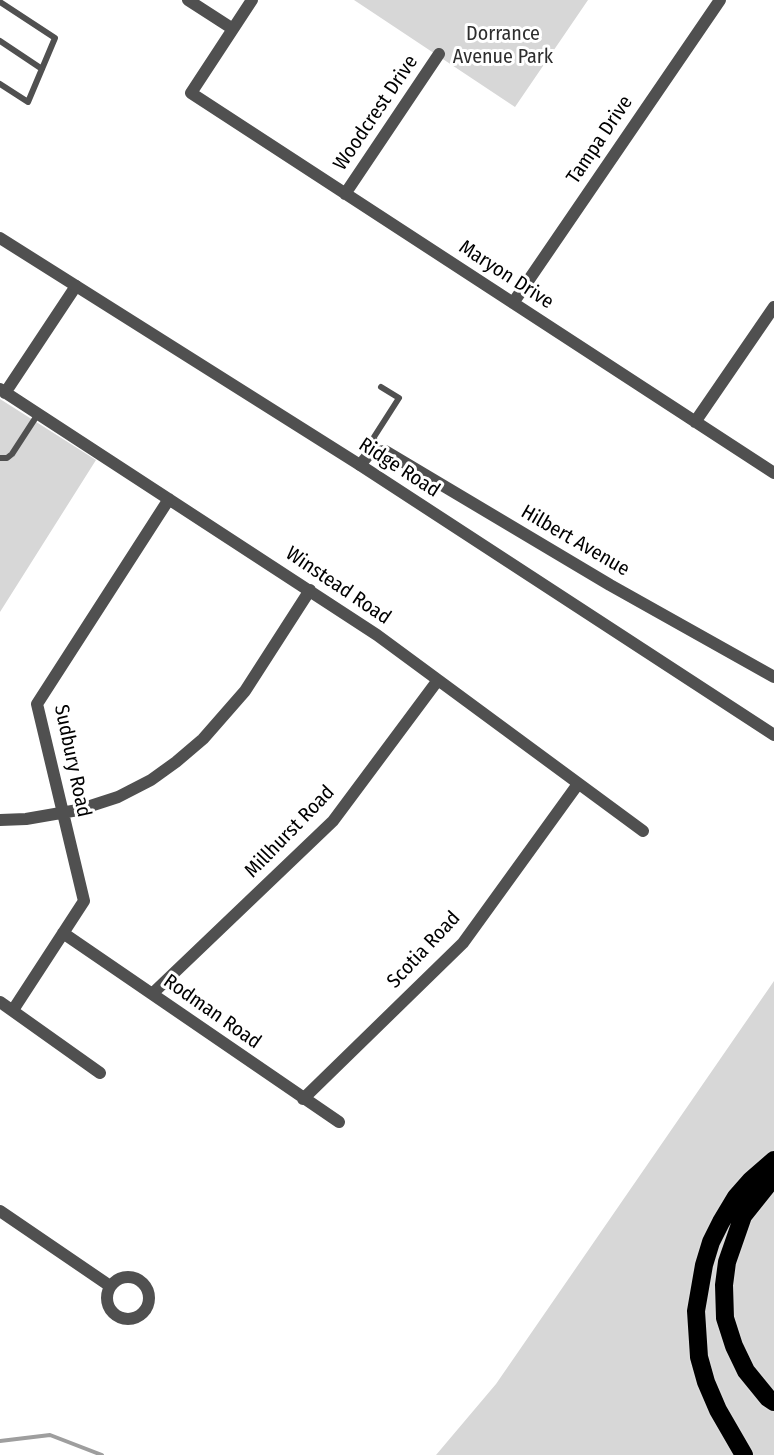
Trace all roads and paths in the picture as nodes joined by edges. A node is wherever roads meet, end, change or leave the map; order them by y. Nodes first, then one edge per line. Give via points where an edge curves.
1 (188, 0) edge
2 (252, 0) edge
3 (720, 0) edge
4 (0, 2) edge
5 (233, 29) junction
6 (0, 41) edge
7 (439, 54) dead end
8 (42, 69) junction
9 (0, 84) edge
10 (345, 194) junction
11 (0, 238) edge
12 (76, 286) junction
13 (513, 303) junction
14 (774, 307) edge
15 (381, 387) dead end
16 (3, 391) edge
17 (38, 414) junction
18 (695, 422) junction
19 (375, 452) junction
20 (0, 458) edge
21 (360, 465) junction
22 (774, 474) edge
23 (169, 499) junction
24 (310, 590) junction
25 (774, 677) edge
26 (438, 680) junction
27 (774, 735) edge
28 (579, 784) junction
29 (62, 813) junction
30 (0, 820) edge
31 (643, 831) dead end
32 (63, 933) junction
33 (152, 994) junction
34 (0, 1002) edge
35 (12, 1010) junction
36 (100, 1073) dead end
37 (303, 1099) junction
38 (339, 1122) dead end
39 (774, 1160) edge
40 (774, 1177) edge
41 (0, 1211) edge
42 (110, 1286) dead end
43 (774, 1402) edge
44 (744, 1455) edge

1 - 5 street
2 - 5 street
3 - 13 street, Tampa Drive
4 - 8 lane via 55,38
5 - 10 street, Maryon Drive via 191,93
6 - 8 lane
7 - 10 street, Woodcrest Drive
8 - 9 lane via 28,102
10 - 13 street, Maryon Drive
11 - 12 street, Ridge Road
12 - 16 street
12 - 21 street, Ridge Road
13 - 18 street, Maryon Drive
14 - 18 street
15 - 19 lane via 399,398 374,437
16 - 17 street, Winstead Road
17 - 20 lane via 12,454
17 - 23 street, Winstead Road
18 - 22 street, Maryon Drive
19 - 21 street
19 - 25 street, Hilbert Avenue via 385,451
21 - 27 street, Ridge Road
23 - 24 street, Winstead Road
23 - 29 street, Sudbury Road via 37,704
24 - 26 street, Winstead Road
24 - 29 street via 245,691 203,739 132,791
26 - 28 street, Winstead Road
26 - 33 street, Millhurst Road via 333,822
28 - 31 street, Winstead Road
28 - 37 street, Scotia Road via 462,943
29 - 30 street
29 - 32 street, Sudbury Road via 84,901
32 - 33 street, Rodman Road
32 - 35 street, Sudbury Road
33 - 37 street, Rodman Road
34 - 35 street
35 - 36 street
37 - 38 street, Rodman Road
39 - 44 highway via 736,1197 721,1222 704,1265 696,1311 699,1357 706,1382
40 - 43 highway via 743,1216 727,1262 724,1284 725,1318 734,1346 746,1371
41 - 42 street

